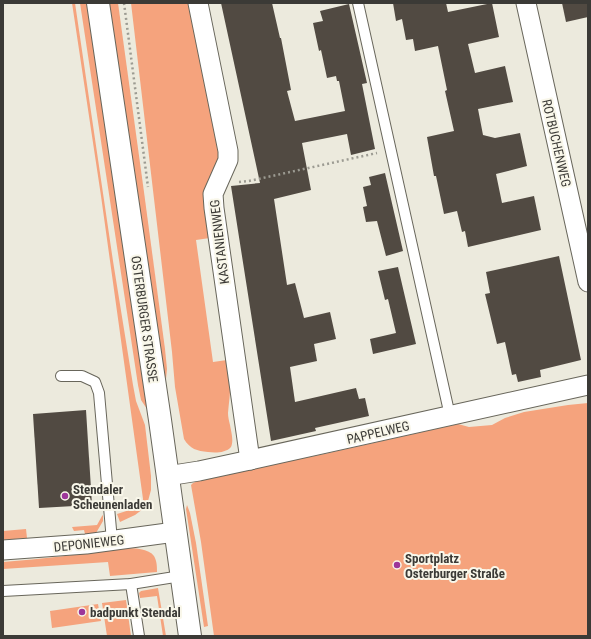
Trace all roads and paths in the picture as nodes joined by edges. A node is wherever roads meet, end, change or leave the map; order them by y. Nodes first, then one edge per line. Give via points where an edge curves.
1 (98, 3) edge
2 (198, 3) edge
3 (358, 3) edge
4 (526, 3) edge
5 (391, 150) junction
6 (219, 178) junction
7 (588, 282) edge
8 (61, 376) dead end
9 (588, 385) edge
10 (450, 416) junction
11 (250, 460) junction
12 (167, 476) junction
13 (175, 532) junction
14 (112, 541) junction
15 (3, 550) edge
16 (181, 576) junction
17 (131, 584) junction
18 (3, 591) edge
19 (139, 636) edge
20 (190, 636) edge

1 - 12 street, OSTERBURGER STRASSE
2 - 6 street, KASTANIENWEG via 228,151 228,160
3 - 5 lane
4 - 7 street, ROTBUCHENWEG
5 - 6 path via 249,181 233,182
5 - 10 lane
6 - 11 street, KASTANIENWEG via 213,194 214,208
8 - 14 lane via 82,376 95,382 99,392
9 - 10 street, PAPPELWEG
10 - 11 street, PAPPELWEG
11 - 12 street, PAPPELWEG
12 - 13 street, OSTERBURGER STRASSE
13 - 14 street, DEPONIEWEG
13 - 16 street, OSTERBURGER STRASSE
14 - 15 street, DEPONIEWEG
16 - 17 lane
16 - 20 street, OSTERBURGER STRASSE
17 - 18 lane
17 - 19 lane

